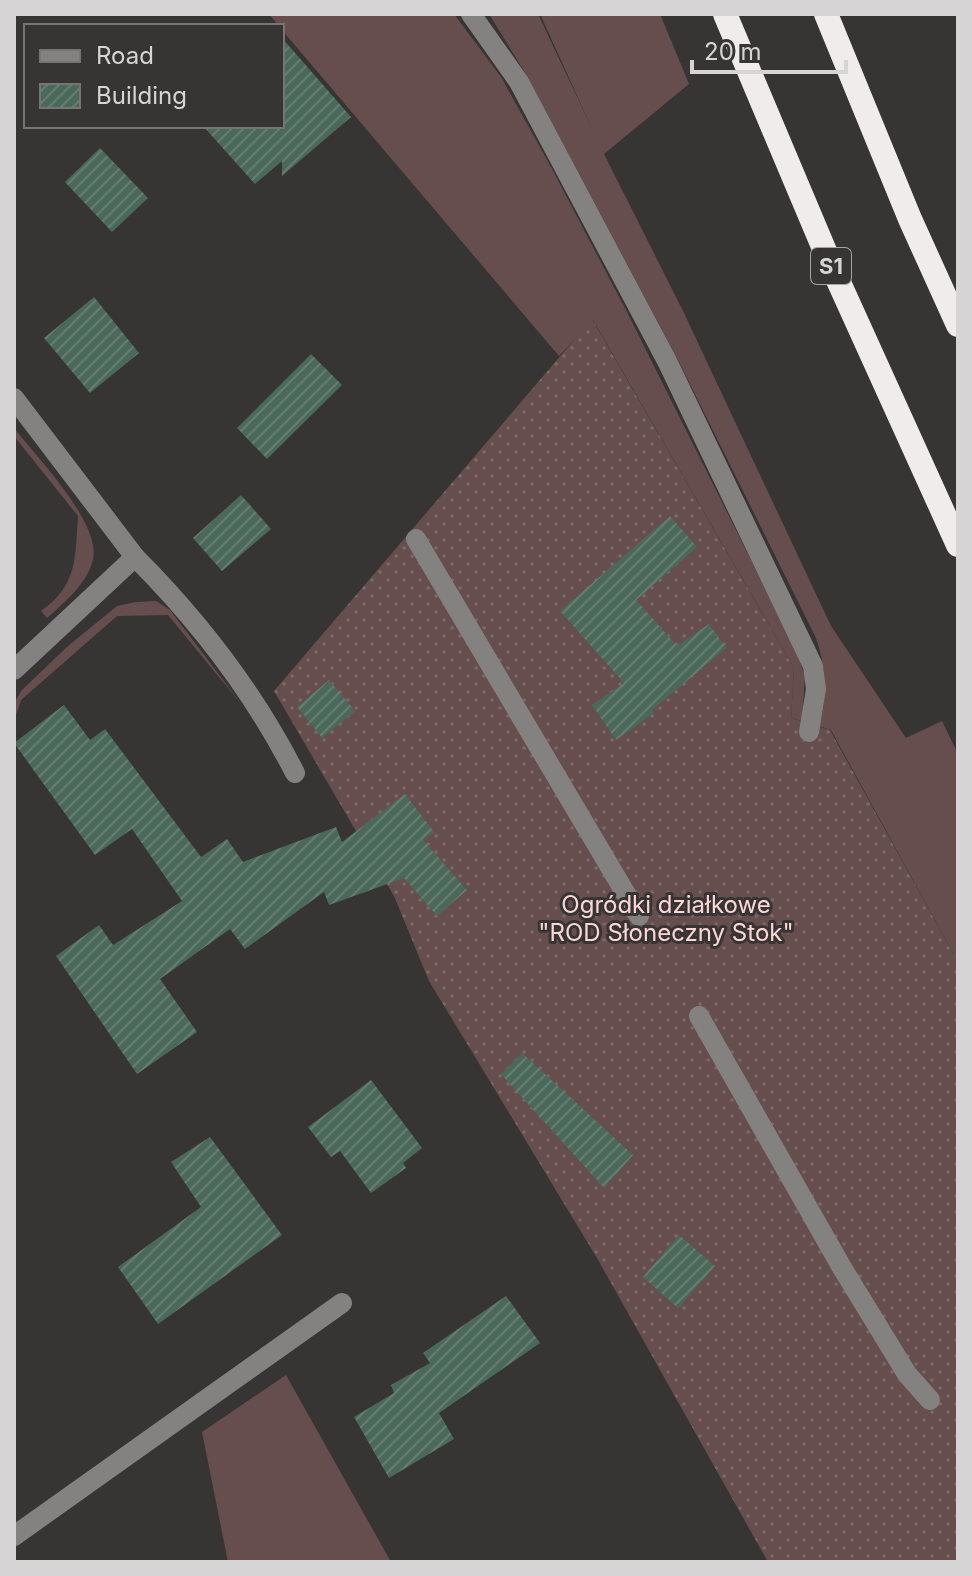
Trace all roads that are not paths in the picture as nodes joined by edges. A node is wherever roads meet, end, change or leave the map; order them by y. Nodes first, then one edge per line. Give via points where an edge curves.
1 (471, 14) edge
2 (725, 14) edge
3 (826, 14) edge
4 (958, 325) edge
5 (14, 398) edge
6 (416, 539) dead end
7 (958, 545) edge
8 (135, 557) junction
9 (14, 670) edge
10 (809, 732) dead end
11 (295, 773) dead end
12 (639, 916) dead end
13 (699, 1016) dead end
14 (342, 1303) dead end
15 (930, 1400) dead end
16 (14, 1536) edge

1 - 10 lane via 519,82 667,361 813,666 816,689
2 - 7 highway, S1
3 - 4 highway
5 - 8 lane
6 - 12 lane
8 - 9 lane
8 - 11 lane via 181,603 242,684
13 - 15 lane via 841,1266 907,1374
14 - 16 lane

